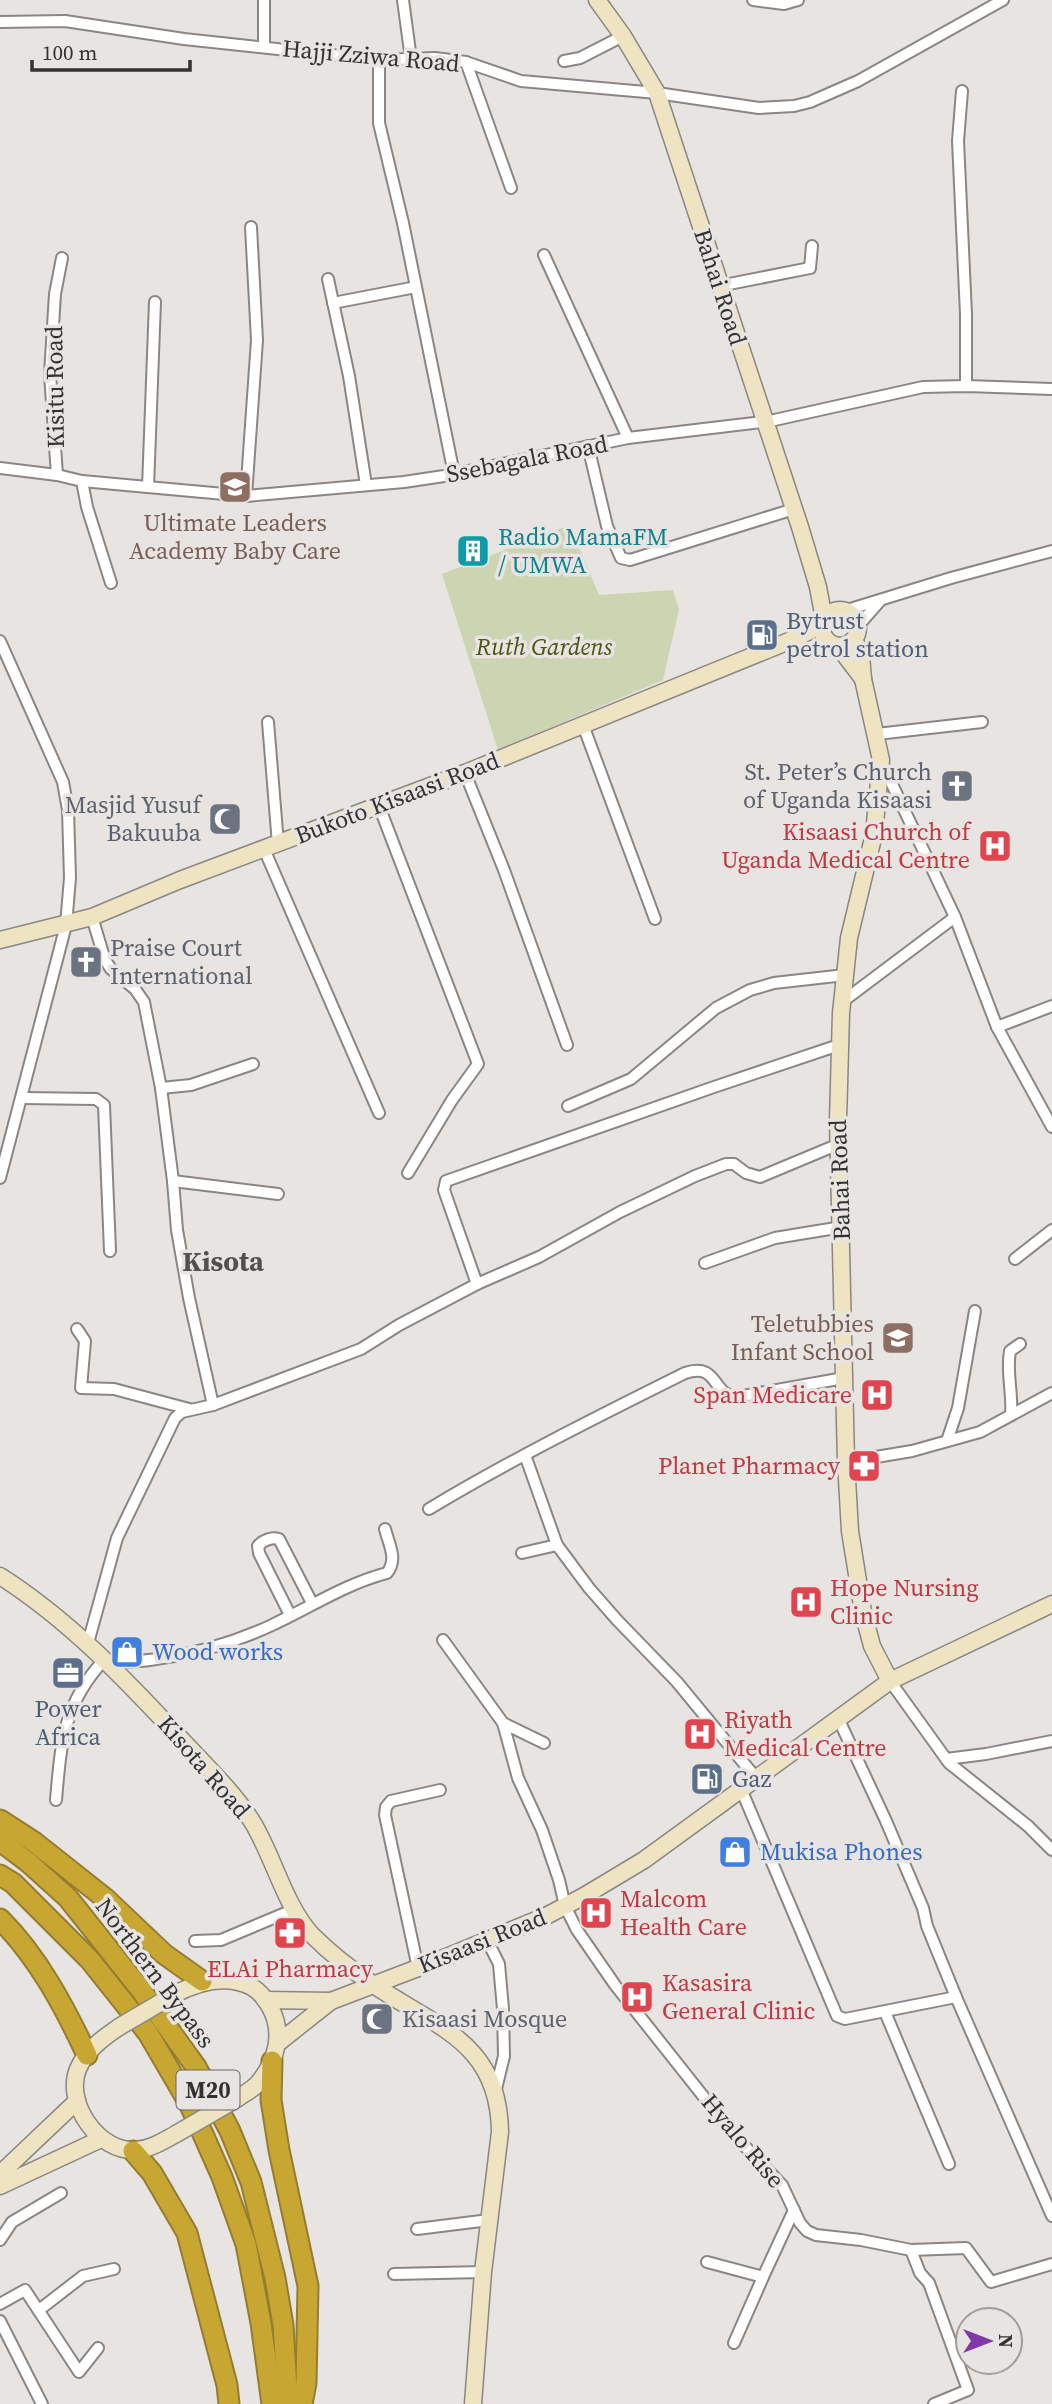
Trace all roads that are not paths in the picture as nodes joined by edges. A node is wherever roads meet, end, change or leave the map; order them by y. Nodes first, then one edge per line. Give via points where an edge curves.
1 (264, 0) edge
2 (403, 0) edge
3 (597, 0) edge
4 (753, 0) edge
5 (798, 0) edge
6 (1003, 0) edge
7 (0, 22) edge
8 (623, 36) junction
9 (264, 47) junction
10 (411, 59) junction
11 (379, 60) junction
12 (564, 61) dead end
13 (466, 62) junction
14 (962, 91) dead end
15 (657, 93) junction
16 (511, 188) dead end
17 (251, 227) dead end
18 (812, 246) dead end
19 (544, 256) dead end
20 (62, 258) dead end
21 (328, 279) dead end
22 (719, 286) junction
23 (416, 288) junction
24 (155, 302) dead end
25 (333, 303) junction
26 (966, 386) junction
27 (1052, 390) edge
28 (765, 422) junction
29 (628, 439) junction
30 (588, 446) junction
31 (0, 468) edge
32 (454, 474) junction
33 (57, 475) junction
34 (82, 481) junction
35 (366, 485) junction
36 (148, 487) junction
37 (246, 496) junction
38 (794, 509) junction
39 (1052, 551) edge
40 (111, 583) dead end
41 (818, 587) junction
42 (880, 601) junction
43 (843, 610) junction
44 (823, 622) junction
45 (856, 632) junction
46 (0, 641) edge
47 (789, 641) junction
48 (832, 643) junction
49 (863, 679) junction
50 (268, 722) dead end
51 (982, 722) dead end
52 (583, 724) junction
53 (877, 734) junction
54 (881, 760) junction
55 (465, 773) junction
56 (379, 806) junction
57 (271, 846) junction
58 (92, 917) junction
59 (955, 917) junction
60 (655, 919) dead end
61 (66, 925) junction
62 (0, 940) edge
63 (845, 975) junction
64 (842, 1002) junction
65 (1052, 1006) edge
66 (997, 1027) junction
67 (567, 1045) dead end
68 (839, 1045) junction
69 (253, 1064) dead end
70 (161, 1088) junction
71 (22, 1098) junction
72 (568, 1106) dead end
73 (379, 1113) dead end
74 (1052, 1127) edge
75 (839, 1144) junction
76 (408, 1173) dead end
77 (0, 1178) edge
78 (173, 1181) junction
79 (278, 1194) dead end
80 (842, 1227) junction
81 (1052, 1230) edge
82 (110, 1251) dead end
83 (1015, 1259) dead end
84 (705, 1263) dead end
85 (477, 1284) junction
86 (975, 1311) dead end
87 (77, 1329) dead end
88 (1020, 1344) dead end
89 (844, 1378) junction
90 (1052, 1393) edge
91 (213, 1405) junction
92 (189, 1409) junction
93 (1011, 1415) junction
94 (947, 1441) junction
95 (525, 1455) junction
96 (846, 1462) junction
97 (429, 1508) dead end
98 (385, 1529) dead end
99 (557, 1545) junction
100 (522, 1553) dead end
101 (0, 1576) edge
102 (312, 1603) junction
103 (1052, 1604) edge
104 (290, 1615) junction
105 (443, 1640) dead end
106 (88, 1643) junction
107 (106, 1662) junction
108 (890, 1681) junction
109 (838, 1718) junction
110 (503, 1723) junction
111 (1052, 1741) edge
112 (544, 1743) dead end
113 (946, 1759) junction
114 (755, 1778) junction
115 (741, 1789) junction
116 (440, 1790) dead end
117 (56, 1800) dead end
118 (0, 1820) edge
119 (0, 1841) edge
120 (1052, 1850) edge
121 (0, 1875) edge
122 (565, 1906) junction
123 (295, 1909) junction
124 (0, 1919) edge
125 (486, 1940) junction
126 (195, 1941) dead end
127 (418, 1968) junction
128 (202, 1981) junction
129 (374, 1985) junction
130 (956, 1997) junction
131 (265, 2000) junction
132 (331, 2001) junction
133 (885, 2012) junction
134 (275, 2052) junction
135 (87, 2055) junction
136 (495, 2093) junction
137 (77, 2101) junction
138 (101, 2139) junction
139 (133, 2151) junction
140 (949, 2164) dead end
141 (0, 2174) edge
142 (0, 2186) edge
143 (61, 2193) dead end
144 (794, 2210) junction
145 (1052, 2216) edge
146 (489, 2220) junction
147 (417, 2229) dead end
148 (0, 2240) edge
149 (911, 2250) junction
150 (706, 2262) dead end
151 (1052, 2264) edge
152 (114, 2269) dead end
153 (483, 2272) junction
154 (394, 2274) dead end
155 (763, 2277) junction
156 (0, 2304) edge
157 (39, 2310) junction
158 (0, 2321) edge
159 (734, 2343) dead end
160 (98, 2348) dead end
161 (42, 2404) edge
162 (229, 2404) edge
163 (272, 2404) edge
164 (288, 2404) edge
165 (302, 2404) edge
166 (473, 2404) edge
167 (934, 2404) edge

1 - 9 street
2 - 10 street
3 - 8 street, Bahai Road
4 - 5 street via 784,4
6 - 15 street, Hajji Zziwa Road via 858,81 801,106 759,108
7 - 9 street, Hajji Zziwa Road via 65,21
8 - 12 street
8 - 15 street, Bahai Road
9 - 11 street, Hajji Zziwa Road
10 - 11 street, Hajji Zziwa Road
10 - 13 street, Hajji Zziwa Road
11 - 23 street via 379,123
13 - 15 street, Hajji Zziwa Road via 521,81
13 - 16 street
14 - 26 street via 958,141
15 - 22 street, Bahai Road
17 - 37 street via 257,340
18 - 22 street via 810,268
19 - 29 street
20 - 33 street, Kisitu Road via 50,374
21 - 25 street
22 - 28 street, Bahai Road
23 - 25 street
23 - 32 street
24 - 36 street
25 - 35 street
26 - 27 street, Ssebagala Road
26 - 28 street, Ssebagala Road via 907,390
28 - 29 street, Ssebagala Road
28 - 38 street, Bahai Road
29 - 30 street, Ssebagala Road
30 - 32 street, Ssebagala Road
30 - 38 street via 607,526 621,558 630,560
31 - 33 street, Ssebagala Road
32 - 35 street, Ssebagala Road
33 - 34 street, Ssebagala Road
34 - 36 street, Ssebagala Road
34 - 40 street
35 - 37 street, Ssebagala Road
36 - 37 street, Ssebagala Road
38 - 41 street, Bahai Road
39 - 42 street
41 - 43 street, Bahai Road
41 - 44 street, Bahai Road
42 - 43 street
42 - 45 street
43 - 44 street via 833,610
43 - 45 street via 852,614
44 - 47 street, Bukoto Kisaasi Road
44 - 48 street via 824,636
45 - 48 street via 850,643
45 - 49 street, Bahai Road
46 - 61 street via 66,795 70,877
47 - 48 street, Bukoto Kisaasi Road
47 - 52 street, Bukoto Kisaasi Road
48 - 49 street, Bahai Road
49 - 53 street, Bahai Road
50 - 57 street
51 - 53 street
52 - 55 street, Bukoto Kisaasi Road
52 - 60 street
53 - 54 street, Bahai Road
54 - 59 street
54 - 63 street, Bahai Road via 874,834 856,903
55 - 56 street, Bukoto Kisaasi Road
55 - 67 street
56 - 57 street, Bukoto Kisaasi Road
56 - 76 street via 478,1063
57 - 58 street, Bukoto Kisaasi Road
57 - 73 street
58 - 61 street, Bukoto Kisaasi Road
58 - 70 street via 105,960 144,1002
59 - 64 street
59 - 66 street
61 - 62 street, Bukoto Kisaasi Road
61 - 71 street
63 - 64 street, Bahai Road
63 - 72 street via 750,990 716,1008 631,1079
64 - 68 street, Bahai Road
65 - 66 street
66 - 74 street
68 - 75 street, Bahai Road
68 - 85 street via 446,1181 444,1190
69 - 70 street via 191,1085
70 - 78 street
71 - 77 street
71 - 82 street via 96,1100 104,1105
75 - 80 street, Bahai Road
75 - 85 street via 760,1177 726,1164
78 - 79 street
78 - 91 street via 181,1257
80 - 84 street via 775,1238
80 - 89 street, Bahai Road
81 - 83 street
85 - 91 street via 361,1349
86 - 94 street via 958,1408
87 - 92 street via 85,1341 81,1388 114,1389
88 - 93 street via 1010,1351 1008,1360
89 - 95 street via 737,1397 726,1394 708,1372 693,1370
89 - 96 street, Bahai Road
90 - 93 street
91 - 92 street
92 - 106 street via 175,1418 117,1538
93 - 94 street via 980,1432
94 - 96 street
95 - 97 street
95 - 99 street
96 - 108 street, Bahai Road via 850,1531 863,1612 872,1646
98 - 102 street via 393,1556 387,1573
99 - 100 street
99 - 114 street
101 - 106 street, Kisota Road
102 - 104 street
102 - 104 street via 279,1539 260,1543 259,1553
103 - 108 street, Kisaasi Road
104 - 107 street via 211,1646 155,1660
105 - 110 street
106 - 107 street, Kisota Road
107 - 117 street via 87,1678 66,1725
107 - 123 street, Kisota Road via 217,1778 252,1822
108 - 109 street, Kisaasi Road
108 - 113 street
109 - 114 street, Kisaasi Road
109 - 130 street via 918,1896
110 - 112 street
110 - 122 street, Hyalo Rise via 517,1778 545,1839
111 - 113 street
113 - 120 street
114 - 115 street, Kisaasi Road
115 - 122 street, Kisaasi Road via 644,1860
115 - 133 street via 836,2016 845,2019
116 - 127 street via 391,1801 384,1815
118 - 128 highway via 106,1899 164,1954
119 - 164 highway, Northern Bypass / M20 via 68,1898 141,1990 196,2067 230,2131 251,2182 275,2278
121 - 163 highway, Northern Bypass / M20 via 90,1961 148,2033 190,2105 246,2245
122 - 125 street, Kisaasi Road
122 - 144 street, Hyalo Rise via 615,1985 734,2135 782,2185
123 - 126 street via 221,1940
123 - 129 street, Kisota Road via 313,1936
124 - 135 highway via 63,2003
125 - 127 street, Kisaasi Road
125 - 136 street via 499,1964 503,2009 504,2056
127 - 129 street, Kisaasi Road
128 - 131 street via 253,1987
128 - 135 street, bridge via 119,2027
129 - 132 street, Kisaasi Road
129 - 136 street, Kisota Road via 475,2054
130 - 133 street
130 - 145 street
131 - 132 street
131 - 134 street via 278,2030
132 - 134 street
133 - 140 street
134 - 139 street, bridge via 258,2084 238,2098 152,2147
134 - 165 highway via 271,2100 307,2286
135 - 137 street via 78,2071
136 - 146 street, Kisota Road via 500,2132
137 - 138 street
137 - 141 street
138 - 139 street
138 - 142 street
139 - 162 highway via 152,2173 187,2233
143 - 148 street via 12,2222
144 - 149 street, Hyalo Rise via 807,2231 816,2235
144 - 155 street
146 - 147 street
146 - 153 street, Kisota Road
149 - 151 street, Hyalo Rise via 966,2248 991,2282
149 - 167 street via 929,2283 968,2390
150 - 155 street
152 - 157 street via 83,2276
153 - 154 street
153 - 166 street, Kisota Road
155 - 159 street
156 - 157 street via 25,2290
157 - 160 street via 79,2372
158 - 161 street

